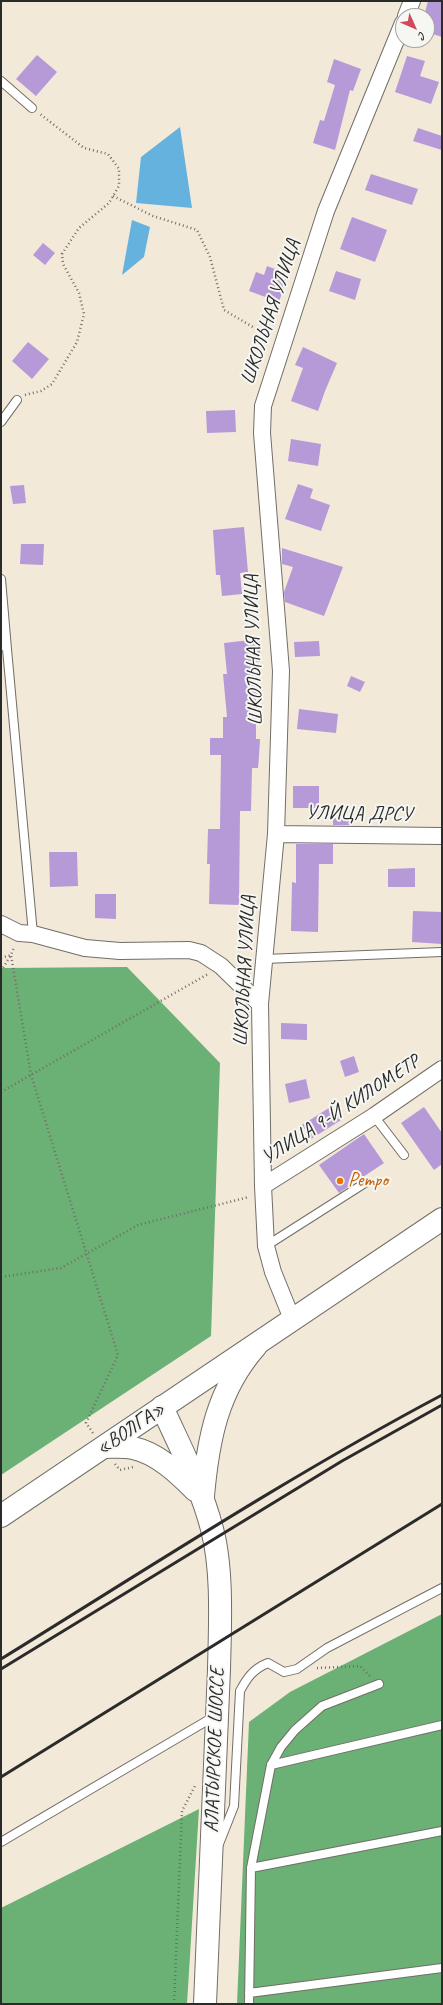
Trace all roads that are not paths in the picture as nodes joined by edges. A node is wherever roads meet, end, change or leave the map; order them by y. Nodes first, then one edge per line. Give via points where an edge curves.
1 (395, 43) edge
2 (1, 81) edge
3 (32, 108) road end
4 (17, 400) road end
5 (1, 422) edge
6 (1, 579) edge
7 (4, 646) edge
8 (276, 834) junction
9 (442, 836) edge
10 (1, 924) edge
11 (26, 934) junction
12 (1, 937) edge
13 (442, 952) edge
14 (264, 959) junction
15 (260, 1004) junction
16 (442, 1069) edge
17 (374, 1116) junction
18 (404, 1155) dead end
19 (366, 1183) dead end
20 (263, 1189) junction
21 (442, 1219) edge
22 (266, 1246) junction
23 (292, 1319) junction
24 (261, 1341) junction
25 (162, 1407) junction
26 (103, 1446) junction
27 (203, 1497) junction
28 (1, 1516) edge
29 (442, 1588) edge
30 (379, 1684) road end
31 (217, 1714) junction
32 (442, 1725) edge
33 (271, 1765) junction
34 (442, 1831) edge
35 (1, 1842) edge
36 (251, 1868) junction
37 (209, 1869) junction
38 (442, 1968) edge
39 (249, 1993) junction
40 (205, 2004) edge
41 (249, 2004) edge

1 - 8 street, ШКОЛЬНАЯ УЛИЦА via 326,211 263,406 262,433 280,671
2 - 3 lane
4 - 5 lane
6 - 7 lane
7 - 11 lane
8 - 9 street, УЛИЦА ДРСУ
8 - 14 street, ШКОЛЬНАЯ УЛИЦА
10 - 11 street
11 - 12 street
11 - 15 street via 85,948 120,951 189,950 207,956 221,966
13 - 14 lane
14 - 15 street, ШКОЛЬНАЯ УЛИЦА
15 - 20 street, ШКОЛЬНАЯ УЛИЦА
16 - 17 street, УЛИЦА 9-Й КИЛОМЕТР
17 - 18 lane
17 - 20 street, УЛИЦА 9-Й КИЛОМЕТР
19 - 22 lane
20 - 22 street, ШКОЛЬНАЯ УЛИЦА
21 - 23 main road
22 - 23 street, ШКОЛЬНАЯ УЛИЦА via 273,1272
23 - 24 main road
24 - 25 main road, «ВОЛГА»
24 - 27 main road via 235,1374 218,1407
25 - 26 main road, «ВОЛГА»
25 - 27 main road
26 - 27 main road via 133,1448 147,1453 166,1464
26 - 28 main road, «ВОЛГА»
27 - 31 main road, АЛАТЫРСКОЕ ШОССЕ via 213,1534 217,1565 220,1619
29 - 37 lane via 327,1648 297,1669 284,1672 268,1663 258,1667 248,1676 240,1691 234,1806
30 - 33 lane via 322,1706 286,1741
31 - 35 lane
31 - 37 main road, АЛАТЫРСКОЕ ШОССЕ
32 - 33 lane
33 - 36 lane
34 - 36 lane
36 - 39 lane
37 - 40 main road, АЛАТЫРСКОЕ ШОССЕ
38 - 39 lane
39 - 41 lane

